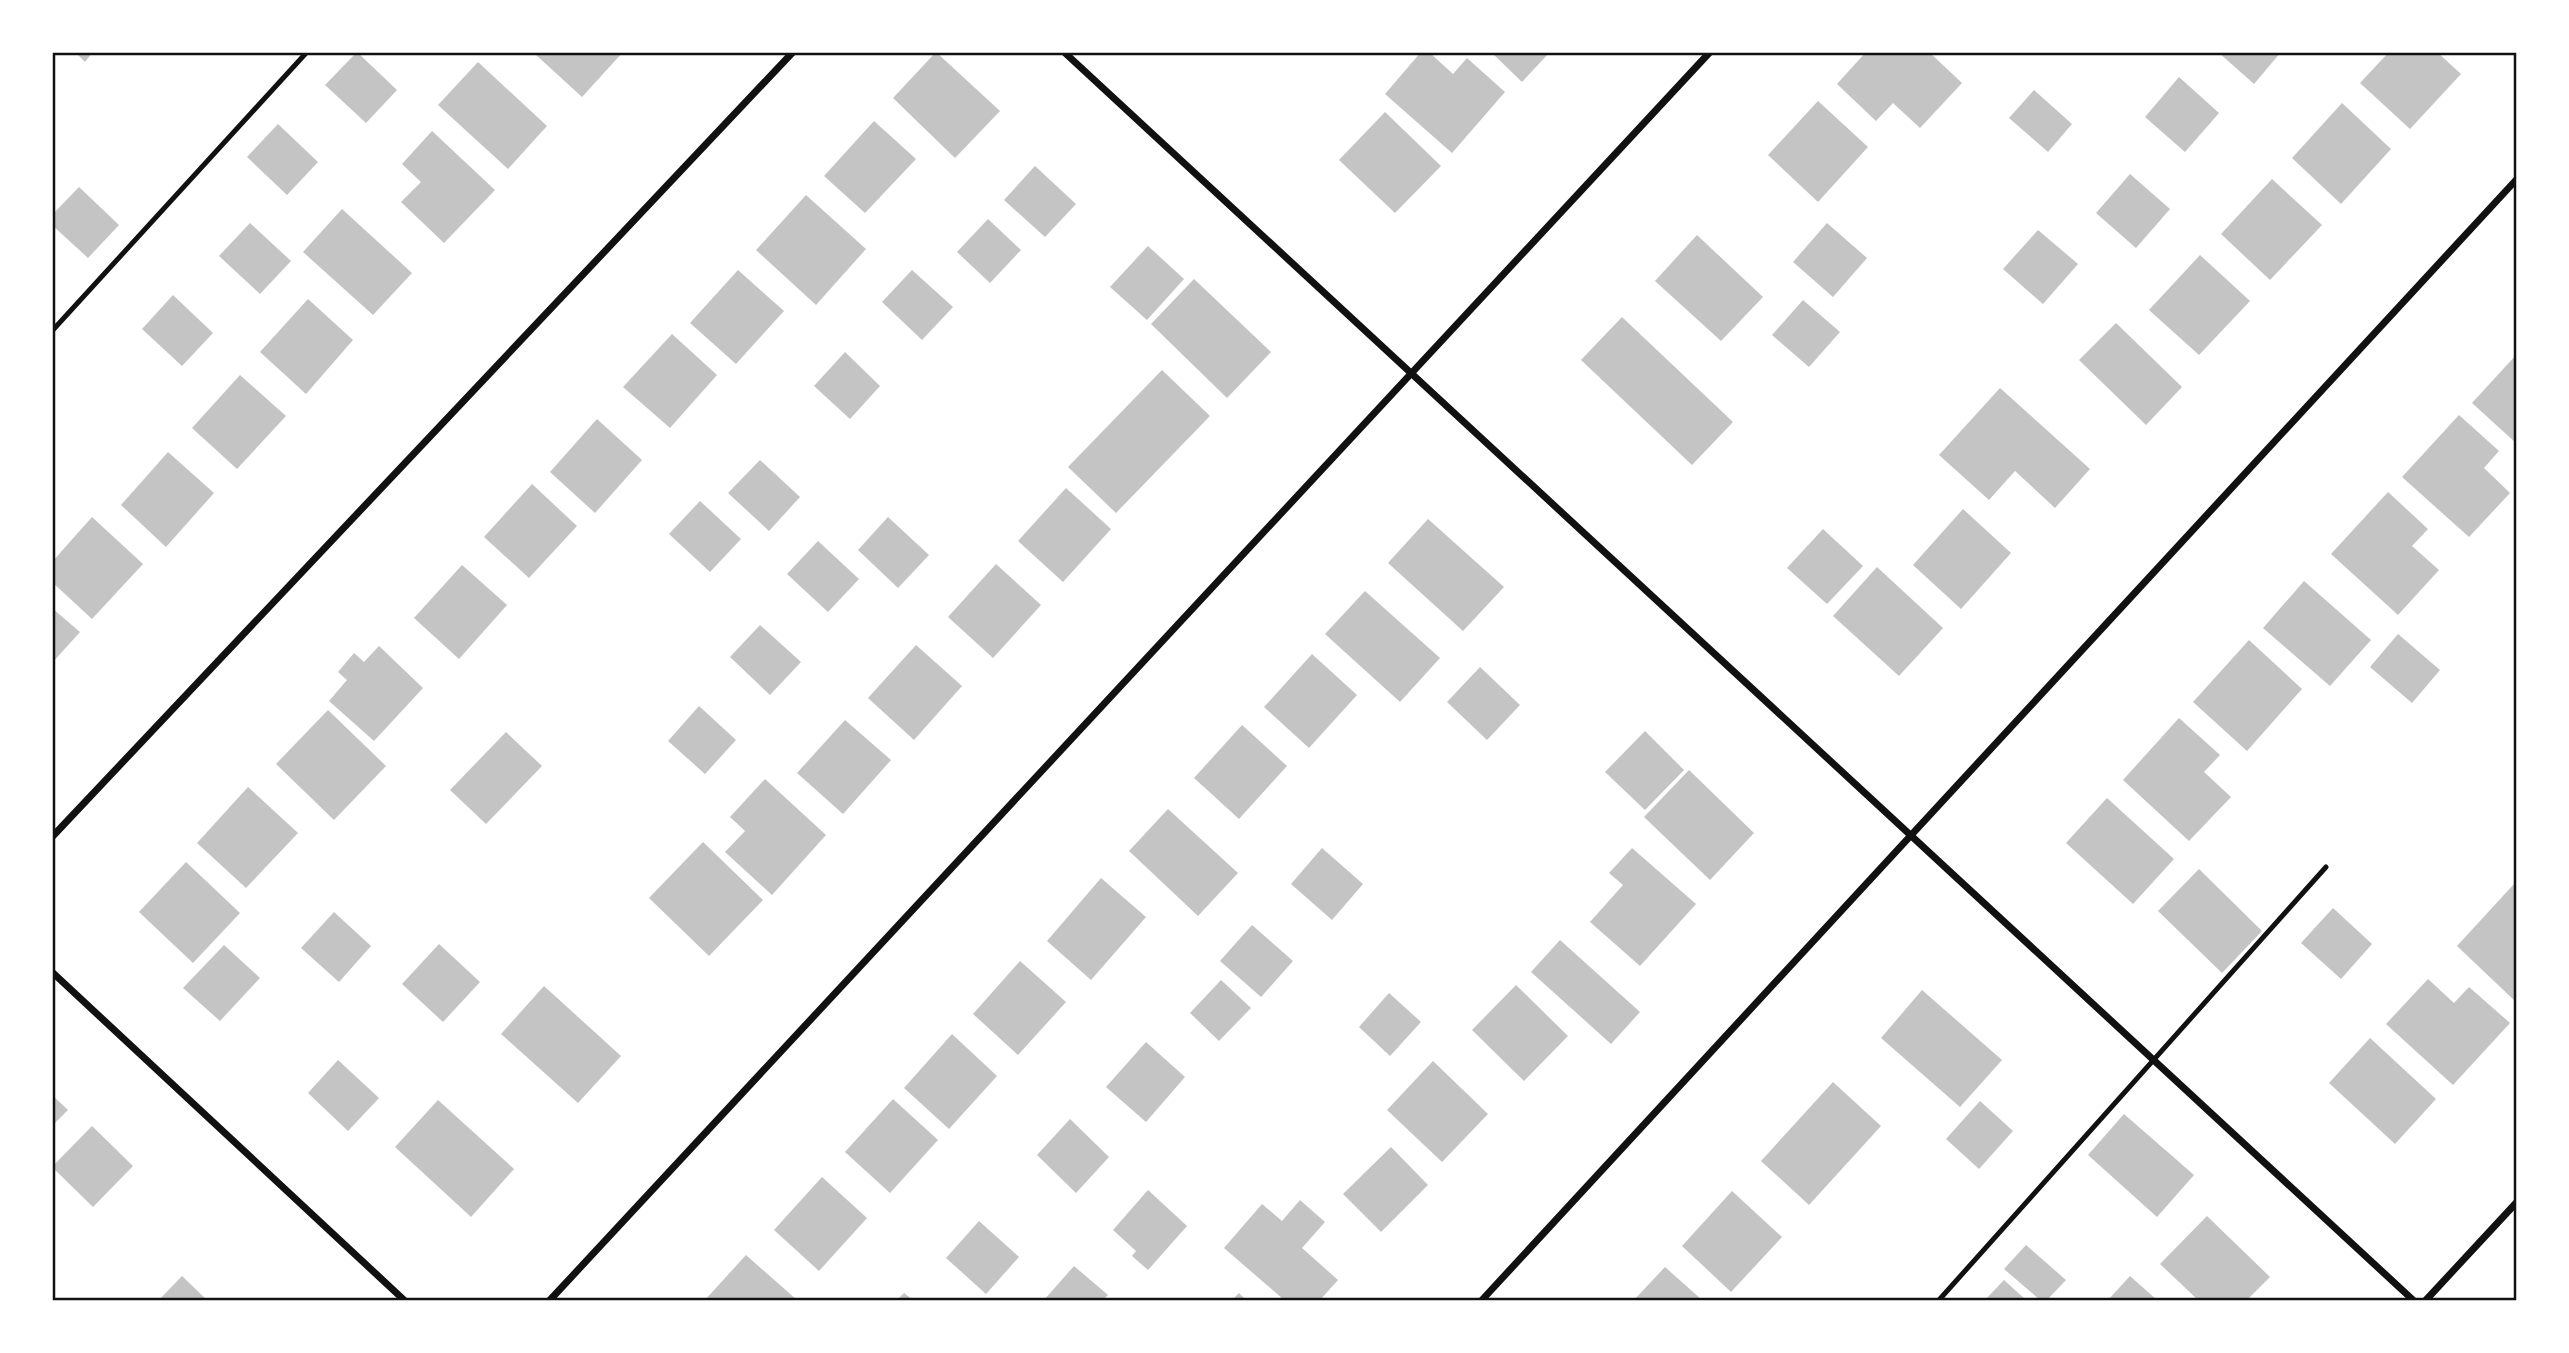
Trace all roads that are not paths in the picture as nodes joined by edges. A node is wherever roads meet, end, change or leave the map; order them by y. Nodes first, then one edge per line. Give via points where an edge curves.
1 (307, 52) edge
2 (793, 52) edge
3 (1064, 52) edge
4 (1710, 52) edge
5 (2516, 180) edge
6 (52, 331) edge
7 (1412, 374) junction
8 (1911, 836) junction
9 (52, 837) edge
10 (2326, 867) dead end
11 (52, 972) edge
12 (2153, 1060) junction
13 (2516, 1203) edge
14 (404, 1300) edge
15 (550, 1300) edge
16 (1482, 1300) edge
17 (1939, 1300) edge
18 (2413, 1300) edge
19 (2426, 1300) edge

1 - 6 lane
2 - 9 street
3 - 7 street
4 - 7 street
5 - 8 street
7 - 8 street
7 - 15 street
8 - 12 street
8 - 16 street
10 - 12 lane
11 - 14 street
12 - 17 lane
12 - 18 street
13 - 19 street

